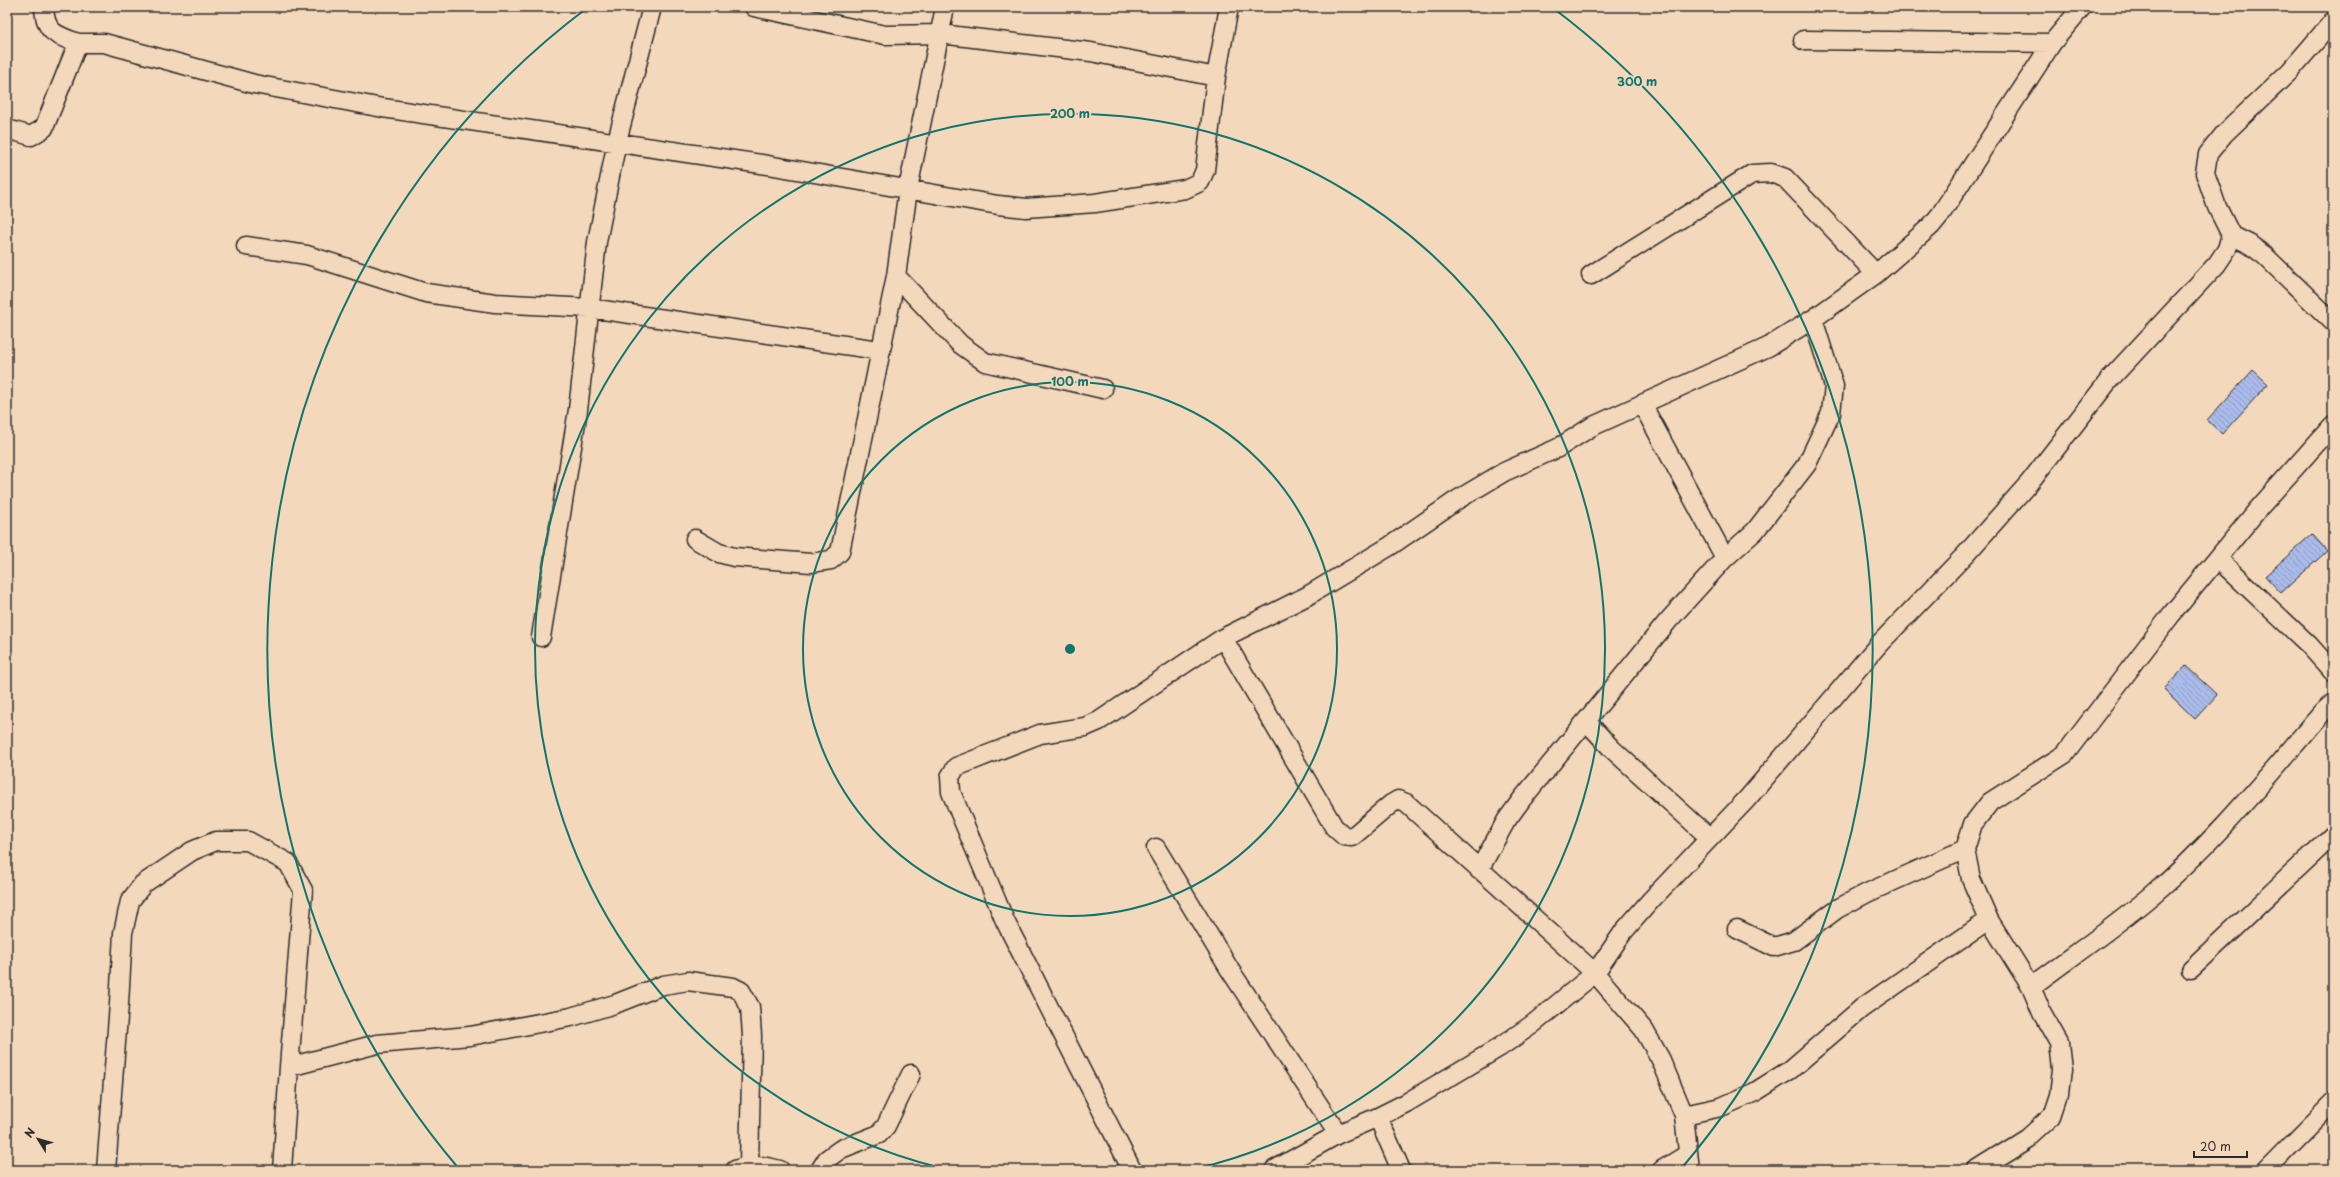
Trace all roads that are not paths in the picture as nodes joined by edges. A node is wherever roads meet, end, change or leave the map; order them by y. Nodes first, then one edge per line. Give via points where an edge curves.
1 (44, 7) edge
2 (652, 7) edge
3 (754, 7) edge
4 (945, 7) edge
5 (1229, 7) edge
6 (2082, 7) edge
7 (2333, 21) edge
8 (940, 34) junction
9 (1803, 40) dead end
10 (78, 43) junction
11 (2052, 43) junction
12 (1216, 77) junction
13 (7, 129) edge
14 (617, 141) junction
15 (908, 189) junction
16 (2231, 235) junction
17 (246, 246) dead end
18 (1876, 274) junction
19 (1591, 275) dead end
20 (896, 276) junction
21 (589, 308) junction
22 (2331, 316) edge
23 (1813, 318) junction
24 (880, 350) junction
25 (1104, 389) dead end
26 (1642, 404) junction
27 (2333, 425) edge
28 (695, 539) dead end
29 (1725, 558) junction
30 (2218, 559) junction
31 (541, 637) dead end
32 (1223, 638) junction
33 (2333, 672) edge
34 (2333, 703) edge
35 (1587, 722) junction
36 (2333, 835) edge
37 (1710, 838) junction
38 (1156, 848) dead end
39 (1965, 849) junction
40 (1479, 870) junction
41 (1989, 920) junction
42 (1737, 929) dead end
43 (2191, 969) dead end
44 (1595, 973) junction
45 (2031, 988) junction
46 (289, 1067) junction
47 (911, 1074) dead end
48 (2333, 1102) edge
49 (1684, 1115) junction
50 (1378, 1118) junction
51 (1338, 1134) junction
52 (1689, 1162) edge
53 (742, 1168) edge
54 (106, 1170) edge
55 (282, 1170) edge
56 (780, 1170) edge
57 (820, 1170) edge
58 (1132, 1170) edge
59 (1274, 1170) edge
60 (1401, 1170) edge
61 (1662, 1170) edge
62 (1978, 1170) edge
63 (2265, 1170) edge

1 - 10 street via 45,22 50,30
2 - 14 street
3 - 8 street via 885,35
4 - 8 street
5 - 12 street
6 - 11 street
7 - 16 street via 2290,71 2224,134 2208,154 2205,173 2217,207
8 - 12 street via 1091,52
8 - 15 street
9 - 11 street
10 - 13 street via 44,128 31,136
10 - 14 street via 104,43 254,84 376,107
11 - 18 street via 1940,215
12 - 15 street via 1205,170 1200,182 1185,189 1095,203 1026,208
14 - 15 street
14 - 21 street via 597,242
15 - 20 street
16 - 22 street via 2264,255
16 - 37 street via 2227,249 2217,264 2110,379 2029,483 1966,554 1879,644 1792,749
17 - 21 street via 307,255 426,293 495,303
18 - 19 street via 1785,178 1771,173 1752,174
18 - 23 street
20 - 24 street
20 - 25 street via 960,344 985,362
21 - 24 street
21 - 31 street via 578,410
23 - 26 street via 1768,347
23 - 29 street via 1834,386 1831,413 1807,464 1755,531
24 - 28 street via 840,552 831,560 811,563 734,557 719,553
26 - 29 street
26 - 32 street via 1590,427 1558,448 1504,472 1307,596
27 - 30 street via 2259,508
29 - 35 street via 1668,621
30 - 33 street via 2309,645
30 - 39 street via 2166,621 2065,754 1990,802 1973,824
32 - 40 street via 1334,827 1344,836 1352,837 1398,800 1406,803
32 - 58 street via 1099,721 1085,727 1040,734 956,767 950,777 951,792 1005,921
34 - 45 street via 2322,712 2243,805 2191,859 2129,914
35 - 37 street via 1612,749
35 - 40 street via 1514,810
36 - 43 street
37 - 44 street via 1651,900
38 - 51 street via 1230,970
39 - 41 street via 1971,879
39 - 42 street via 1867,892 1837,909 1794,941 1774,947
40 - 44 street
41 - 45 street
41 - 49 street via 1862,1008 1790,1070 1755,1092 1721,1107
44 - 49 street via 1644,1030 1661,1060
44 - 50 street via 1534,1024 1500,1047
45 - 62 street via 2059,1043 2062,1069 2059,1095 2052,1116 2028,1138
46 - 53 street via 377,1044 470,1036 571,1017 615,1004 663,985 688,981 733,987 741,991 750,1007 752,1036
46 - 54 street via 303,890 288,863 248,841 216,841 192,851 143,884 130,900 123,933 120,1004
46 - 55 street
47 - 57 street via 886,1126 878,1134 840,1149
48 - 63 street
49 - 52 street
50 - 51 street
50 - 60 street
51 - 59 street
52 - 61 street
53 - 56 street via 761,1165

